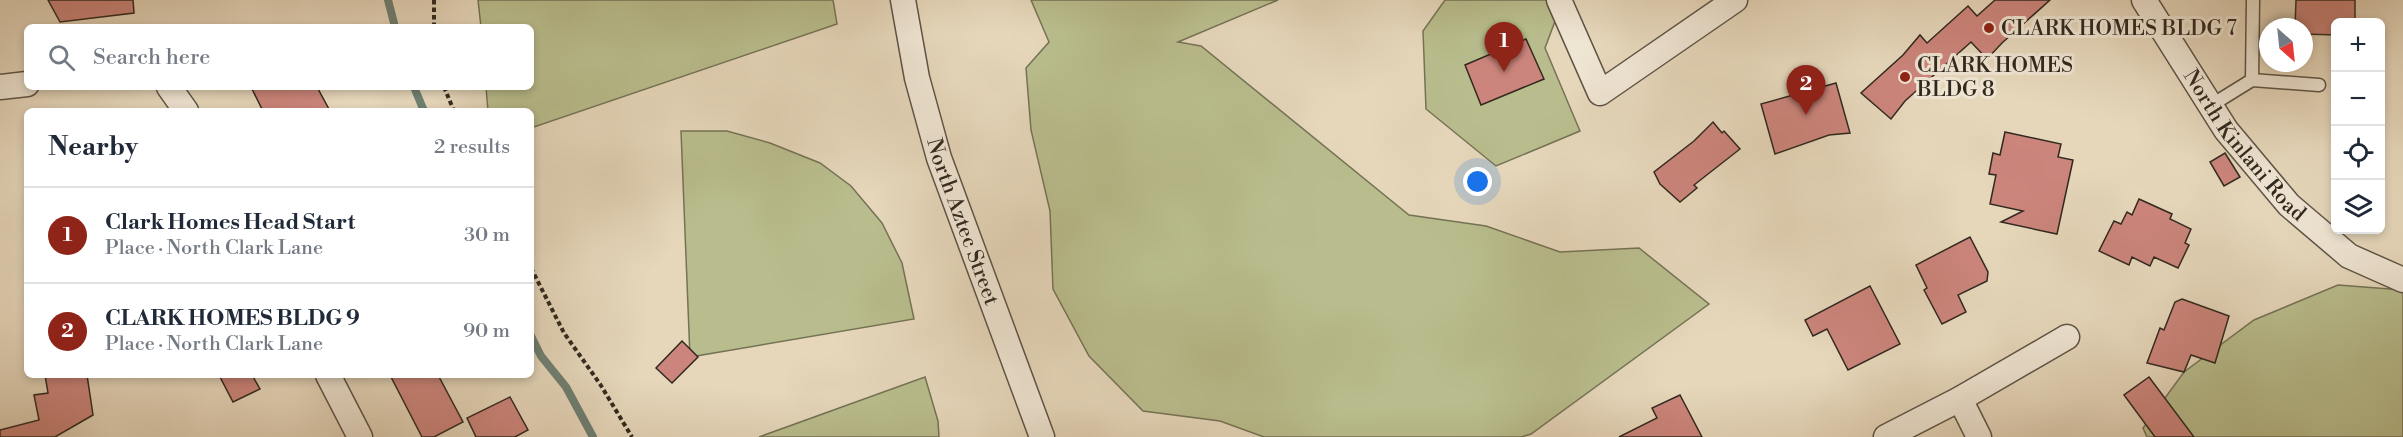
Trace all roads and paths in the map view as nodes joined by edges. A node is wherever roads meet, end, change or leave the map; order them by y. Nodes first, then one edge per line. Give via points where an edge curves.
1 (434, 0) edge
2 (903, 0) edge
3 (1559, 0) edge
4 (1735, 0) edge
5 (2144, 0) edge
6 (2253, 0) edge
7 (434, 24) edge
8 (2252, 80) junction
9 (24, 84) edge
10 (2319, 85) dead end
11 (0, 87) edge
12 (171, 90) edge
13 (445, 90) edge
14 (2210, 106) junction
15 (184, 108) edge
16 (453, 108) edge
17 (534, 274) edge
18 (2403, 280) edge
19 (2067, 337) dead end
20 (330, 378) edge
21 (1960, 399) junction
22 (360, 437) edge
23 (632, 437) edge
24 (1041, 437) edge
25 (1887, 437) edge
26 (1979, 437) edge

1 - 7 path
2 - 24 street, North Aztec Street via 917,78 939,158
3 - 4 street via 1600,93
5 - 14 street, North Kinlani Road
6 - 8 lane
8 - 10 lane
8 - 14 lane
9 - 11 street
12 - 15 street
13 - 16 path
14 - 18 street, North Kinlani Road via 2289,205 2349,256
17 - 23 path via 564,333
19 - 21 street
20 - 22 street
21 - 25 street
21 - 26 street

